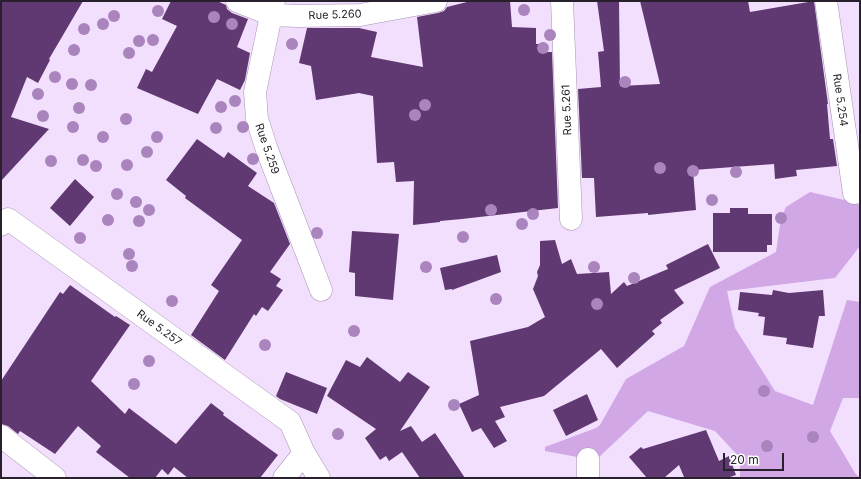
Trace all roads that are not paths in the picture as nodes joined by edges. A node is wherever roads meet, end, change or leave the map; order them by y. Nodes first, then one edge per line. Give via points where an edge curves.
1 (237, 1) edge
2 (436, 1) edge
3 (562, 1) edge
4 (826, 1) edge
5 (273, 8) edge
6 (860, 192) edge
7 (571, 219) dead end
8 (1, 225) edge
9 (320, 290) dead end
10 (1, 436) edge
11 (304, 453) junction
12 (55, 478) edge
13 (284, 478) edge
14 (319, 478) edge

1 - 5 street, Rue 5.260
2 - 5 street, Rue 5.260 via 360,15 297,16
3 - 7 street, Rue 5.261
4 - 6 street, Rue 5.254 via 854,193
5 - 9 street, Rue 5.259 via 254,92 257,119
8 - 11 street, Rue 5.257 via 8,219 290,422
10 - 12 street
11 - 13 street
11 - 14 street

